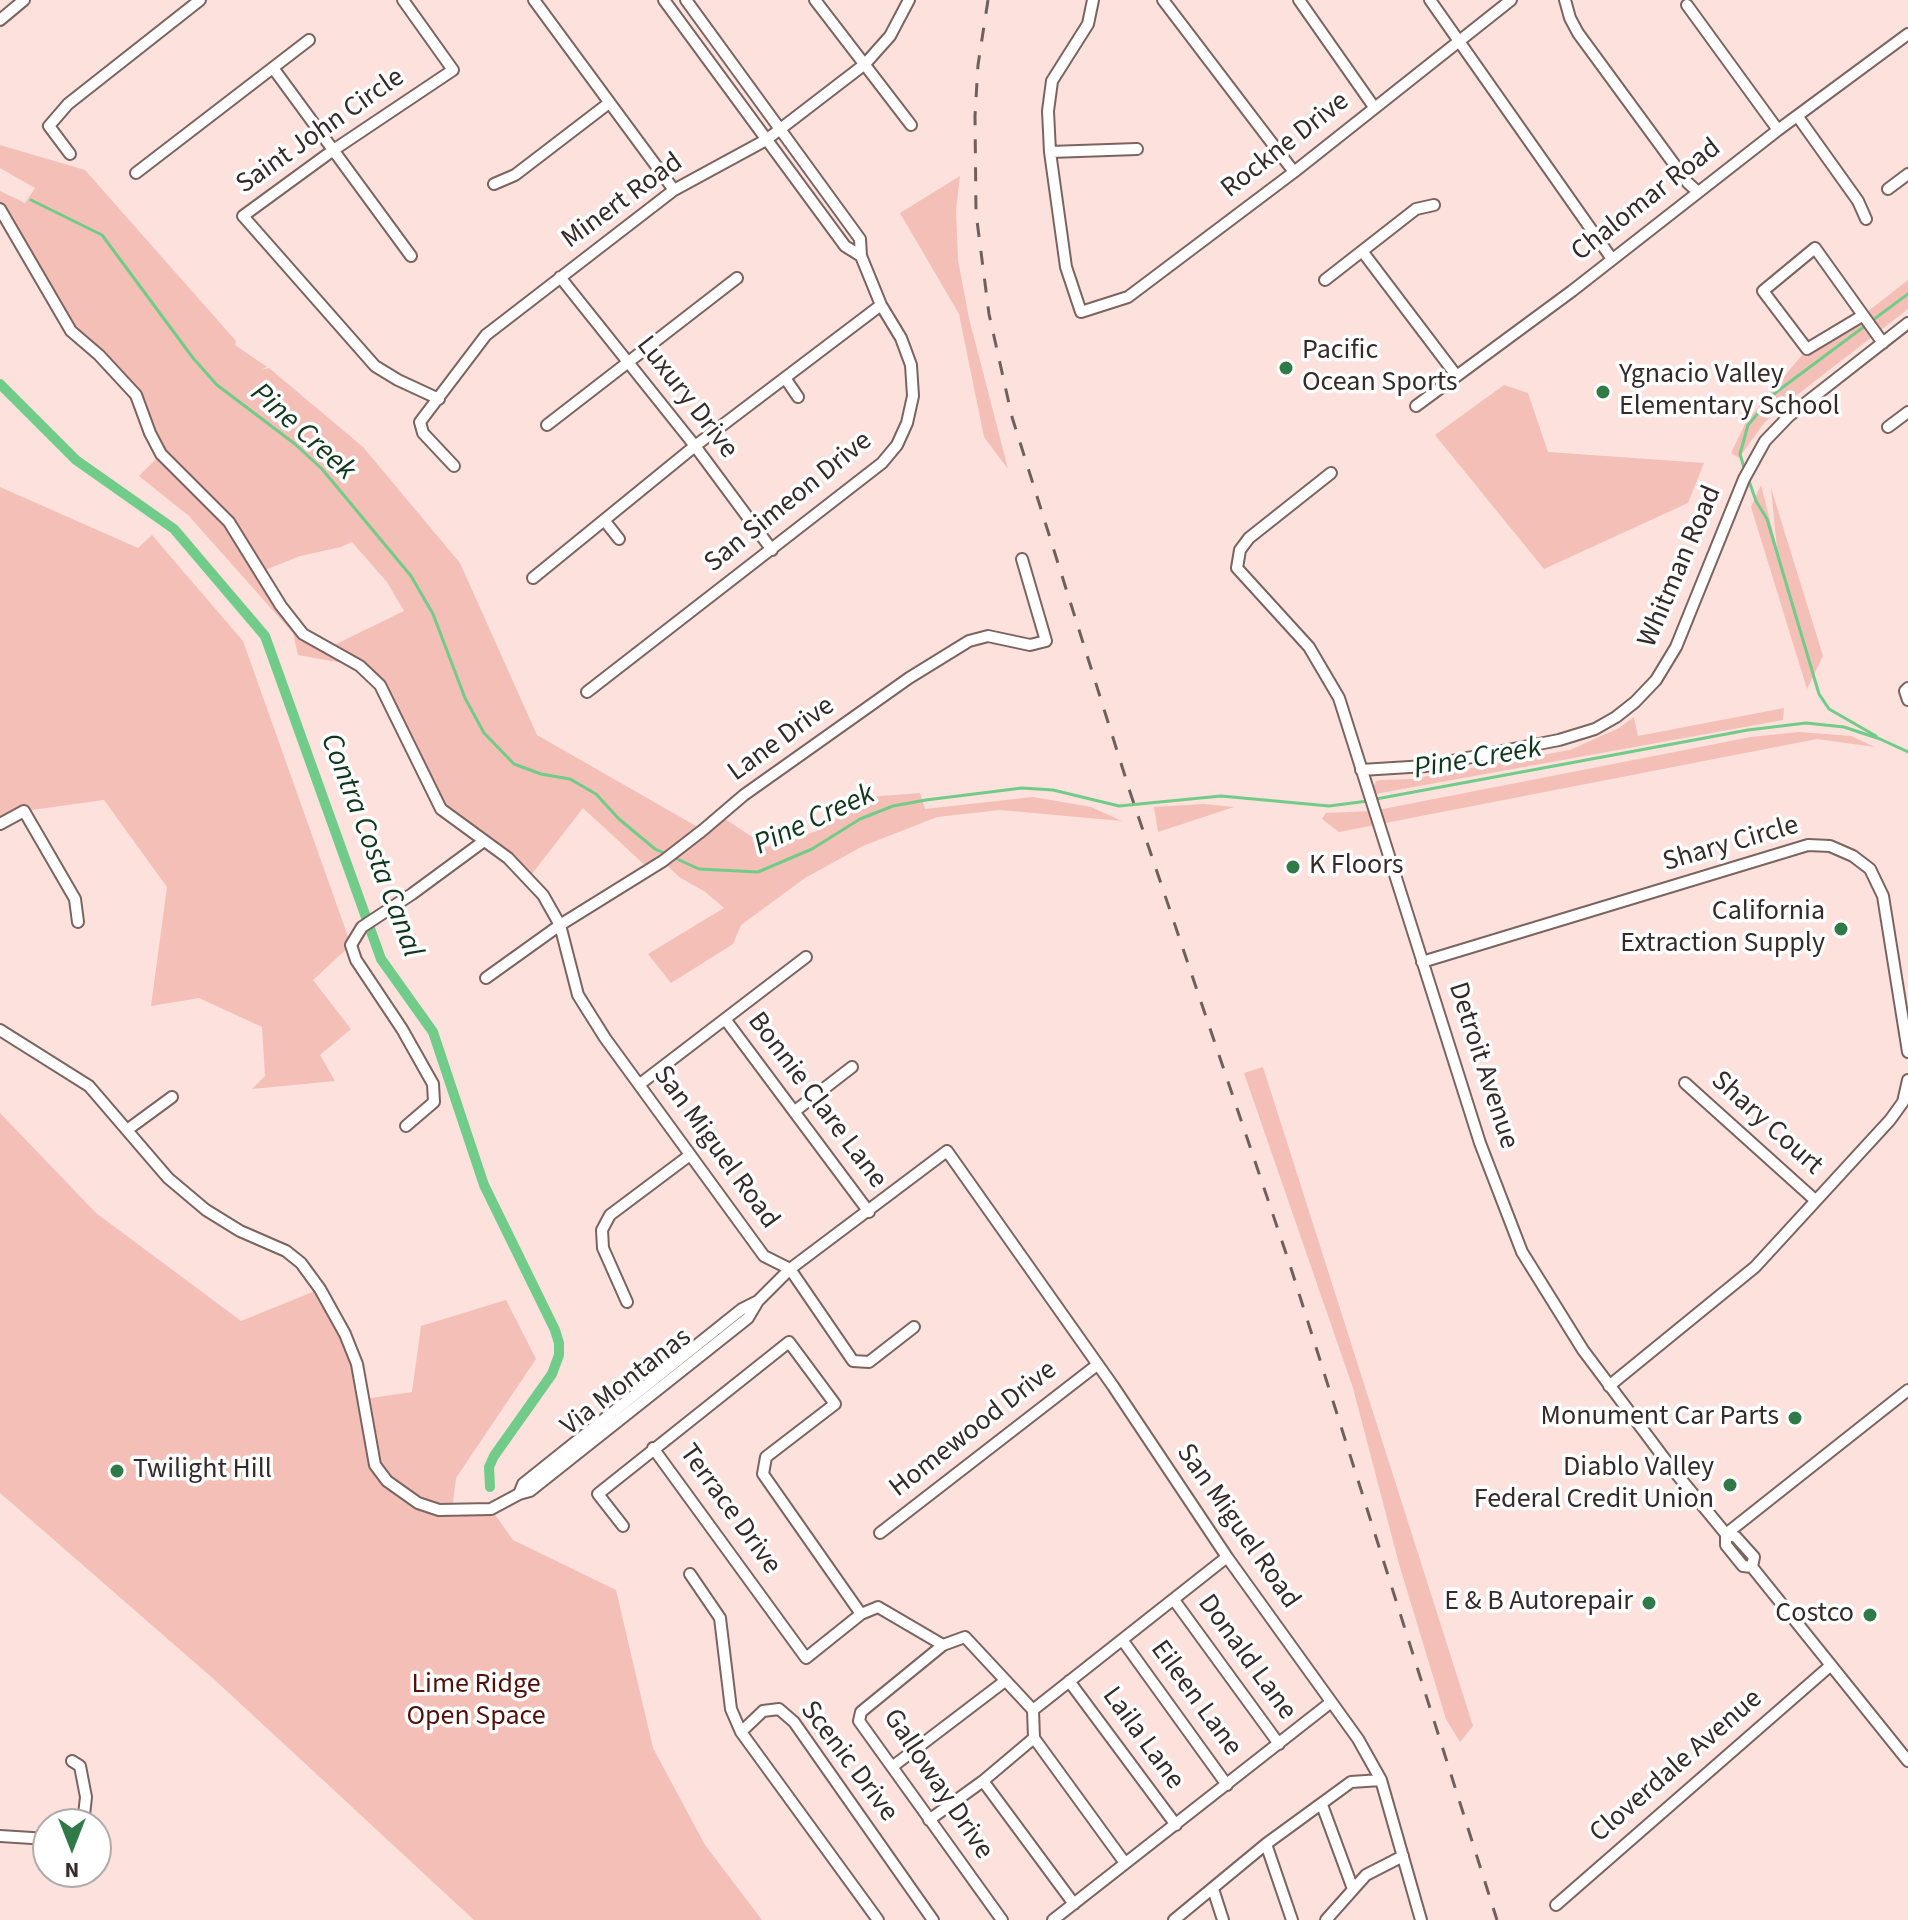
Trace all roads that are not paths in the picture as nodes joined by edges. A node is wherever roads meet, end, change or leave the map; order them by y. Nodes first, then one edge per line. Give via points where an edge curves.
1 (24, 0) edge
2 (200, 0) edge
3 (403, 0) edge
4 (534, 0) edge
5 (664, 0) edge
6 (686, 0) edge
7 (815, 0) edge
8 (909, 0) edge
9 (1093, 0) edge
10 (1163, 0) edge
11 (1299, 0) edge
12 (1430, 0) edge
13 (1511, 0) edge
14 (1565, 0) edge
15 (1687, 5) dead end
16 (0, 20) edge
17 (1908, 34) edge
18 (309, 40) dead end
19 (1458, 42) junction
20 (865, 64) junction
21 (273, 68) junction
22 (609, 103) junction
23 (1374, 107) junction
24 (1798, 117) junction
25 (911, 125) dead end
26 (781, 129) junction
27 (1778, 130) junction
28 (766, 140) junction
29 (1137, 149) dead end
30 (332, 151) junction
31 (1050, 152) junction
32 (70, 154) dead end
33 (1294, 172) junction
34 (136, 173) dead end
35 (1908, 174) edge
36 (494, 184) dead end
37 (1888, 189) dead end
38 (674, 190) junction
39 (1698, 192) junction
40 (1434, 205) dead end
41 (0, 209) edge
42 (1866, 219) dead end
43 (1362, 251) junction
44 (411, 256) dead end
45 (861, 256) junction
46 (1612, 259) junction
47 (560, 277) junction
48 (737, 278) dead end
49 (1325, 280) dead end
50 (881, 305) junction
51 (1862, 316) junction
52 (1908, 323) edge
53 (1880, 339) junction
54 (629, 364) junction
55 (1456, 375) junction
56 (785, 378) junction
57 (798, 397) dead end
58 (439, 399) junction
59 (1416, 406) dead end
60 (1908, 412) edge
61 (547, 425) dead end
62 (1888, 427) dead end
63 (695, 446) junction
64 (454, 466) dead end
65 (1331, 473) dead end
66 (604, 520) junction
67 (619, 539) dead end
68 (772, 550) junction
69 (1022, 559) dead end
70 (533, 578) dead end
71 (587, 692) dead end
72 (1361, 770) junction
73 (0, 824) edge
74 (484, 841) junction
75 (78, 922) dead end
76 (560, 925) junction
77 (806, 957) dead end
78 (1422, 962) junction
79 (486, 978) dead end
80 (725, 1019) junction
81 (0, 1030) edge
82 (1908, 1052) edge
83 (852, 1067) dead end
84 (1908, 1080) edge
85 (1685, 1083) dead end
86 (640, 1084) junction
87 (172, 1097) dead end
88 (795, 1111) junction
89 (406, 1126) dead end
90 (127, 1130) junction
91 (690, 1155) junction
92 (1815, 1200) junction
93 (869, 1212) junction
94 (790, 1269) junction
95 (627, 1302) dead end
96 (914, 1327) dead end
97 (1097, 1365) junction
98 (1609, 1386) junction
99 (1908, 1390) edge
100 (653, 1448) junction
101 (623, 1526) dead end
102 (880, 1533) dead end
103 (1726, 1534) junction
104 (1227, 1557) junction
105 (690, 1574) dead end
106 (1174, 1600) junction
107 (861, 1614) junction
108 (1123, 1641) junction
109 (943, 1645) junction
110 (1830, 1666) junction
111 (1005, 1681) junction
112 (1069, 1681) junction
113 (1330, 1703) junction
114 (1033, 1710) junction
115 (741, 1732) junction
116 (1034, 1738) junction
117 (1279, 1744) junction
118 (72, 1761) dead end
119 (1908, 1761) edge
120 (892, 1767) junction
121 (1381, 1780) junction
122 (983, 1781) junction
123 (1227, 1785) junction
124 (1322, 1805) junction
125 (85, 1808) edge
126 (929, 1820) junction
127 (1176, 1825) junction
128 (0, 1836) edge
129 (32, 1838) edge
130 (1266, 1844) junction
131 (1403, 1856) junction
132 (1125, 1863) junction
133 (1213, 1889) junction
134 (1353, 1889) junction
135 (1074, 1904) junction
136 (1556, 1905) dead end
137 (929, 1918) edge
138 (878, 1920) edge
139 (1002, 1920) edge
140 (1053, 1920) edge
141 (1174, 1920) edge
142 (1223, 1920) edge
143 (1292, 1920) edge
144 (1326, 1920) edge
145 (1421, 1920) edge

1 - 16 street
2 - 32 street via 68,104 49,126
3 - 30 street, Saint John Circle via 453,70
4 - 22 street
5 - 28 street, San Simeon Drive
6 - 26 street, San Simeon Drive
7 - 20 street
8 - 20 street, Minert Road via 890,36
9 - 31 street via 1088,24 1052,81
10 - 33 street
11 - 23 street
12 - 19 street
13 - 19 street, Rockne Drive
14 - 39 street via 1578,33
15 - 27 street
17 - 24 street, Chalomar Road
18 - 21 street
19 - 23 street, Rockne Drive
19 - 46 street
20 - 25 street
20 - 26 street, Minert Road
21 - 30 street
21 - 34 street
22 - 36 street via 515,175
22 - 38 street
23 - 33 street, Rockne Drive
24 - 27 street, Chalomar Road
24 - 42 street
26 - 28 street, Minert Road
26 - 45 street, San Simeon Drive via 860,239
27 - 39 street, Chalomar Road
28 - 38 street, Minert Road
28 - 45 street, San Simeon Drive via 845,246
29 - 31 street
30 - 44 street
30 - 58 street, Saint John Circle via 243,216 375,366
31 - 33 street, Rockne Drive via 1066,267 1081,312 1128,297
35 - 37 street
38 - 47 street, Minert Road
39 - 46 street, Chalomar Road
40 - 43 street via 1416,209
41 - 74 street, San Miguel Road via 71,331 136,395 161,454 229,522 303,634 360,666 380,685 441,809
43 - 49 street
43 - 55 street
45 - 50 street, San Simeon Drive
46 - 55 street, Chalomar Road
47 - 54 street, Luxury Drive
47 - 58 street, Minert Road via 486,335
48 - 54 street
50 - 56 street
50 - 68 street, San Simeon Drive via 911,365 913,396 907,423 882,463
51 - 51 street via 1815,248 1763,291 1807,349
51 - 53 street
52 - 53 street, Whitman Road
53 - 72 street, Whitman Road via 1765,441 1749,467 1668,663 1635,702 1595,729 1559,740 1426,766
54 - 61 street
54 - 63 street, Luxury Drive
55 - 59 street, Chalomar Road
56 - 57 street
56 - 63 street
58 - 64 street, Minert Road via 420,422 423,433
60 - 62 street
63 - 66 street
63 - 68 street, Luxury Drive
65 - 72 street, Detroit Avenue via 1249,538 1237,568 1313,653 1339,698
66 - 67 street
66 - 70 street
68 - 71 street, San Simeon Drive
69 - 76 street, Lane Drive via 1046,641 1030,645 988,636 969,641 744,795 663,861
72 - 78 street, Detroit Avenue
73 - 75 street via 24,811 75,899
74 - 76 street, San Miguel Road via 543,895
74 - 89 street via 362,927 351,945 433,1084 434,1102
76 - 79 street, Lane Drive
76 - 86 street, San Miguel Road via 578,995
77 - 80 street
78 - 82 street, Shary Circle via 1808,845 1830,846 1870,869 1883,896
78 - 98 street, Detroit Avenue via 1480,1143 1522,1252
80 - 86 street
80 - 88 street, Bonnie Clare Lane
81 - 90 street, Via Montanas via 89,1086
83 - 88 street
84 - 92 street via 1903,1102 1890,1120
85 - 92 street, Shary Court
86 - 91 street, San Miguel Road
87 - 90 street
88 - 93 street, Bonnie Clare Lane
90 - 94 street, Via Montanas via 168,1178 206,1210 301,1263 339,1323 357,1364 375,1465 387,1481 418,1503 439,1510 491,1509 519,1494 523,1484 758,1301
91 - 94 street, San Miguel Road via 764,1256
91 - 95 street via 610,1215 602,1230 603,1248
92 - 98 street via 1755,1267
93 - 94 street, San Miguel Road
93 - 97 street, San Miguel Road via 947,1151
94 - 96 street via 853,1361 869,1362
97 - 102 street, Homewood Drive
97 - 104 street, San Miguel Road
98 - 103 street, Detroit Avenue
99 - 103 street
100 - 101 street via 598,1494
100 - 107 street, Terrace Drive via 806,1658
100 - 107 street, Terrace Drive via 789,1342 835,1404 766,1457 763,1474
103 - 110 street, Detroit Avenue via 1736,1537 1754,1557 1752,1567
104 - 106 street
104 - 113 street, San Miguel Road
105 - 115 street via 720,1618 731,1709
106 - 108 street
106 - 117 street, Donald Lane
107 - 109 street via 878,1607
108 - 112 street
108 - 123 street, Eileen Lane
109 - 111 street via 965,1637
109 - 120 street, Galloway Drive via 861,1712 859,1721
110 - 119 street, Detroit Avenue
110 - 136 street, Cloverdale Avenue
111 - 114 street
111 - 120 street
112 - 114 street
112 - 127 street, Laila Lane
113 - 117 street
113 - 121 street, San Miguel Road
114 - 116 street
115 - 137 street, Scenic Drive via 763,1711 779,1709 794,1722
115 - 138 street
116 - 122 street
116 - 132 street
117 - 123 street
118 - 125 street via 80,1766
120 - 126 street, Galloway Drive
121 - 124 street via 1351,1782
121 - 131 street, San Miguel Road
122 - 126 street
122 - 135 street
123 - 127 street
124 - 130 street
124 - 134 street
126 - 139 street, Galloway Drive
127 - 132 street
128 - 129 street
130 - 133 street
130 - 143 street
131 - 134 street via 1366,1875
131 - 145 street, San Miguel Road
132 - 135 street
133 - 141 street
133 - 142 street
134 - 144 street
135 - 140 street

